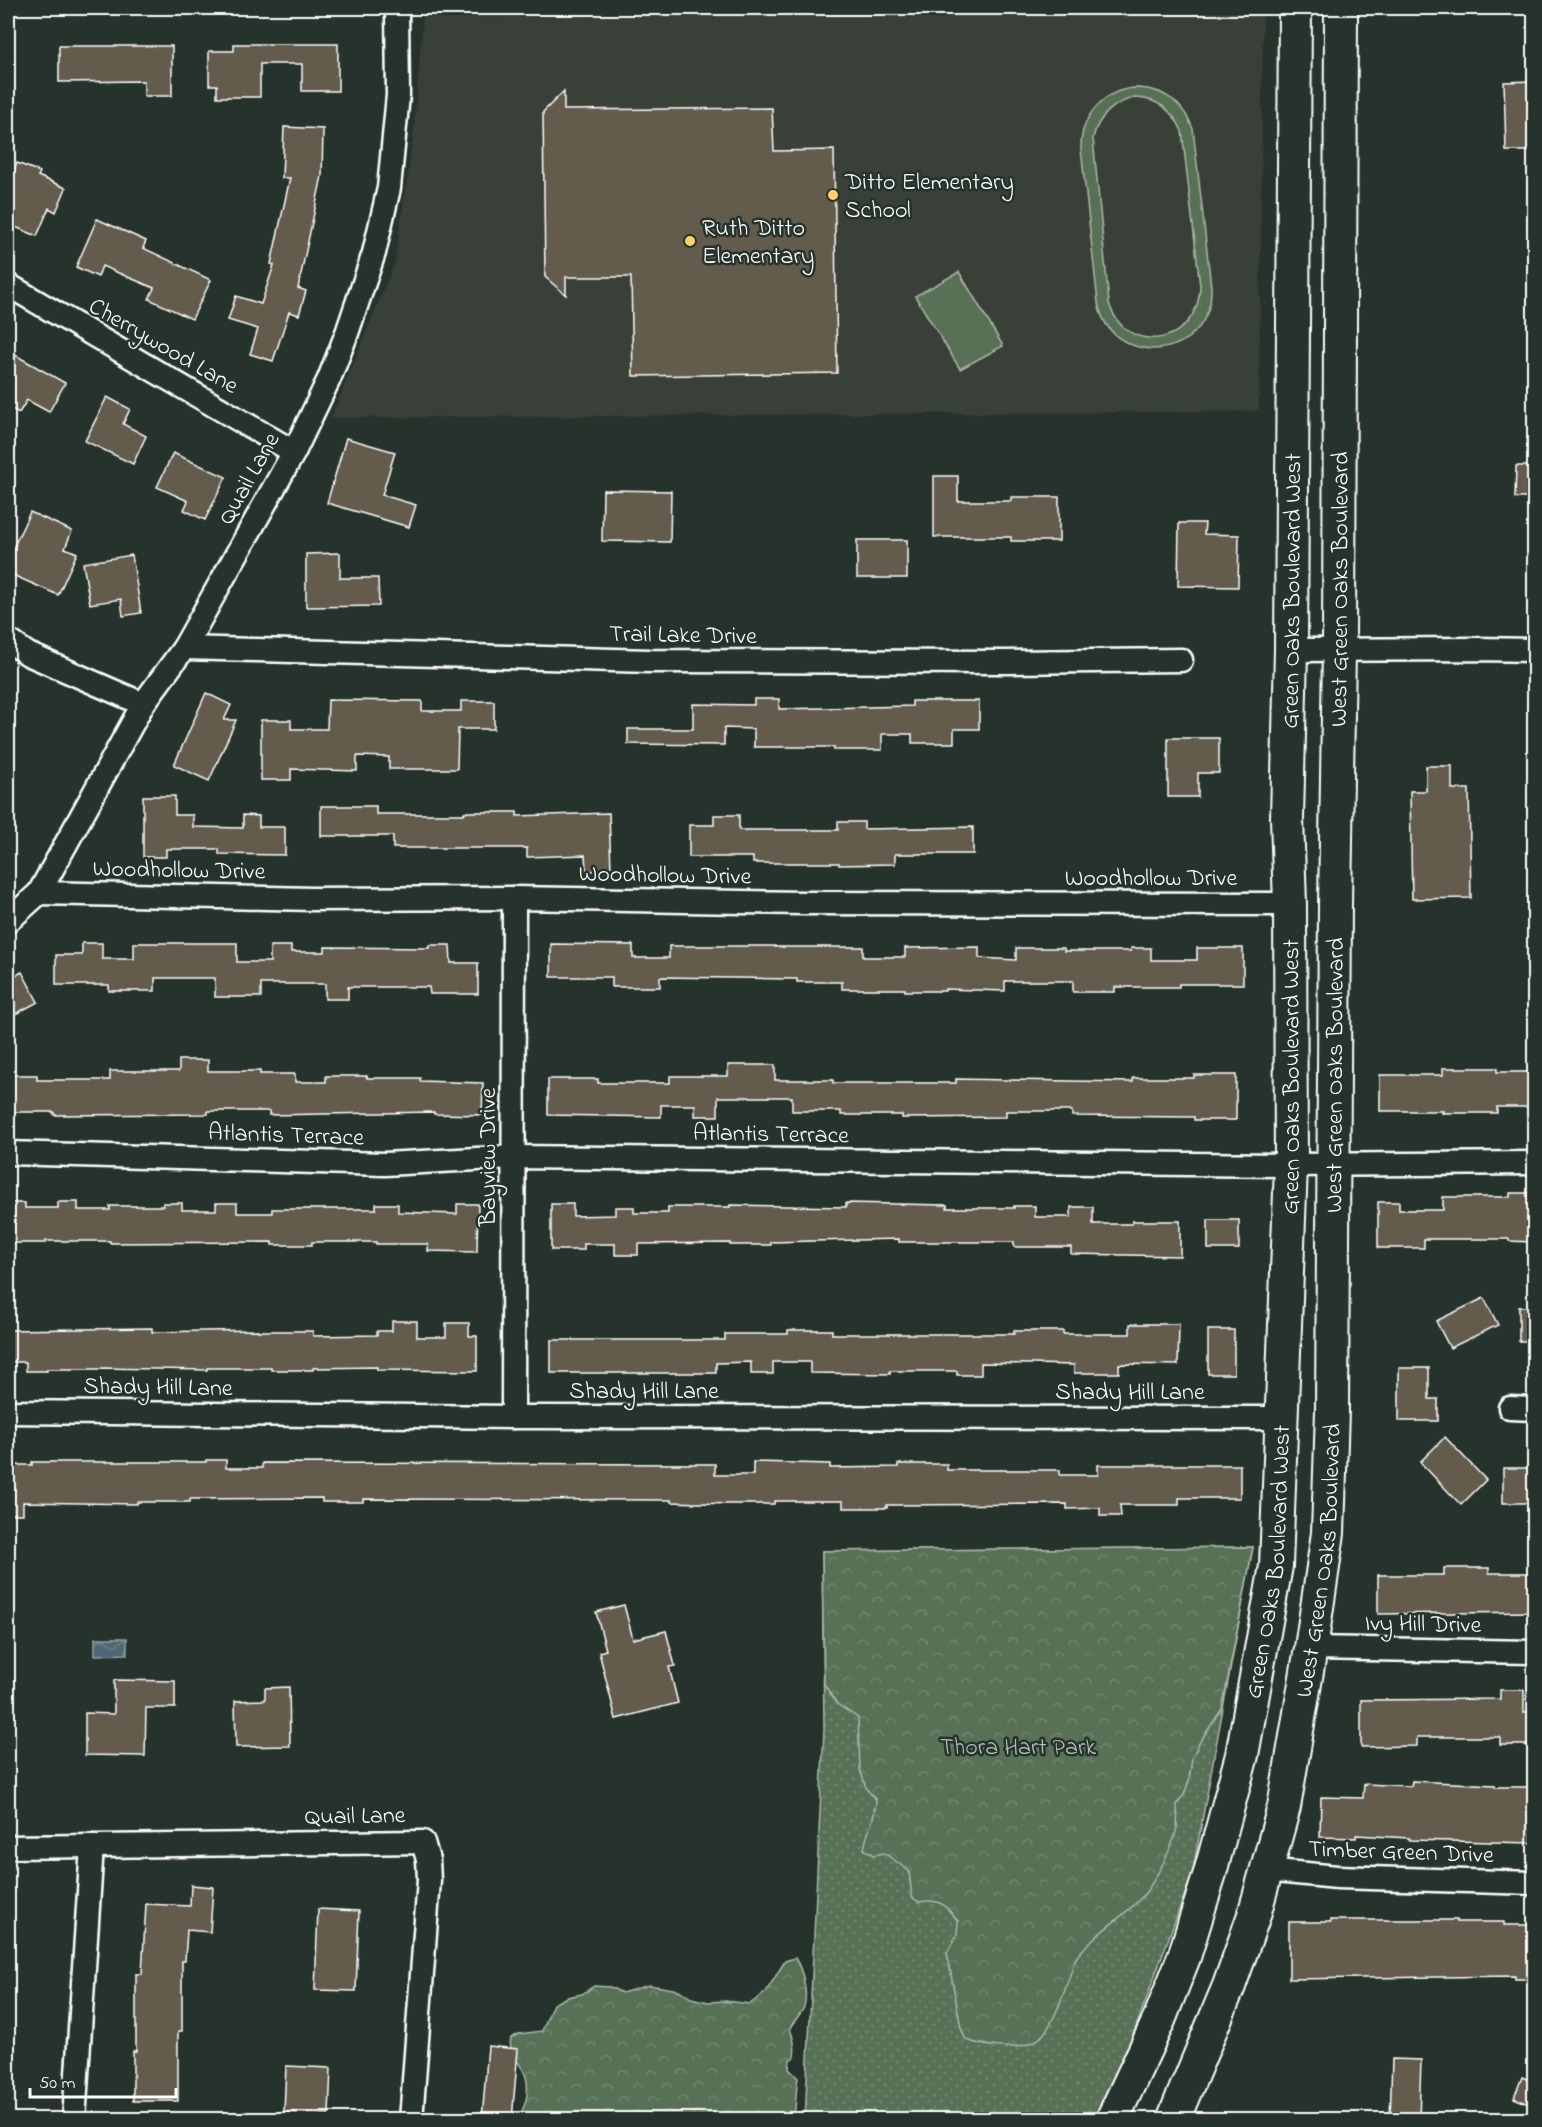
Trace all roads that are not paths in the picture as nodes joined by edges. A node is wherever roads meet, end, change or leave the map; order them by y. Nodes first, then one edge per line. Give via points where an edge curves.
1 (397, 8) edge
2 (1295, 8) edge
3 (1341, 8) edge
4 (8, 285) edge
5 (294, 452) junction
6 (8, 640) edge
7 (184, 648) junction
8 (1291, 650) junction
9 (1339, 650) junction
10 (1534, 650) edge
11 (18, 653) edge
12 (1181, 660) dead end
13 (143, 704) junction
14 (39, 892) junction
15 (514, 898) junction
16 (1290, 904) junction
17 (8, 921) edge
18 (8, 1153) edge
19 (514, 1157) junction
20 (1534, 1163) edge
21 (1291, 1165) junction
22 (1334, 1165) junction
23 (1510, 1408) dead end
24 (1534, 1409) edge
25 (8, 1412) edge
26 (513, 1417) junction
27 (1281, 1418) junction
28 (1311, 1648) junction
29 (1534, 1652) edge
30 (92, 1846) junction
31 (8, 1847) edge
32 (1266, 1870) junction
33 (1534, 1883) edge
34 (74, 2120) edge
35 (411, 2120) edge
36 (1112, 2120) edge
37 (1173, 2120) edge

1 - 5 street, Quail Lane via 398,95 387,197 374,253 347,333
2 - 8 main road, Green Oaks Boulevard West
3 - 9 main road, West Green Oaks Boulevard
4 - 5 street, Cherrywood Lane
5 - 7 street, Quail Lane
6 - 11 street
7 - 12 street, Trail Lake Drive via 649,661
7 - 13 street, Quail Lane
8 - 9 street
8 - 16 main road, Green Oaks Boulevard West via 1287,818
9 - 10 street
9 - 22 main road, West Green Oaks Boulevard
11 - 13 street
13 - 14 street, Quail Lane
14 - 15 street, Woodhollow Drive via 313,899
14 - 17 street, Quail Lane
15 - 16 street, Woodhollow Drive
15 - 19 street, Bayview Drive
16 - 21 main road, Green Oaks Boulevard West
18 - 19 street, Atlantis Terrace via 385,1164
19 - 21 street, Atlantis Terrace
19 - 26 street, Bayview Drive
20 - 22 street, Atlantis Terrace
21 - 22 street, Atlantis Terrace
21 - 27 main road, Green Oaks Boulevard West
22 - 28 main road, West Green Oaks Boulevard via 1328,1523
23 - 24 street
25 - 26 street, Shady Hill Lane
26 - 27 street, Shady Hill Lane
27 - 36 main road, Green Oaks Boulevard West via 1276,1566 1242,1755 1184,1957
28 - 29 street, Ivy Hill Drive
28 - 32 main road, West Green Oaks Boulevard via 1284,1807
30 - 31 street, Quail Lane
30 - 34 street
30 - 35 street, Quail Lane via 423,1842 429,1880
32 - 33 street, Timber Green Drive via 1336,1877
32 - 37 main road, West Green Oaks Boulevard via 1229,1986

